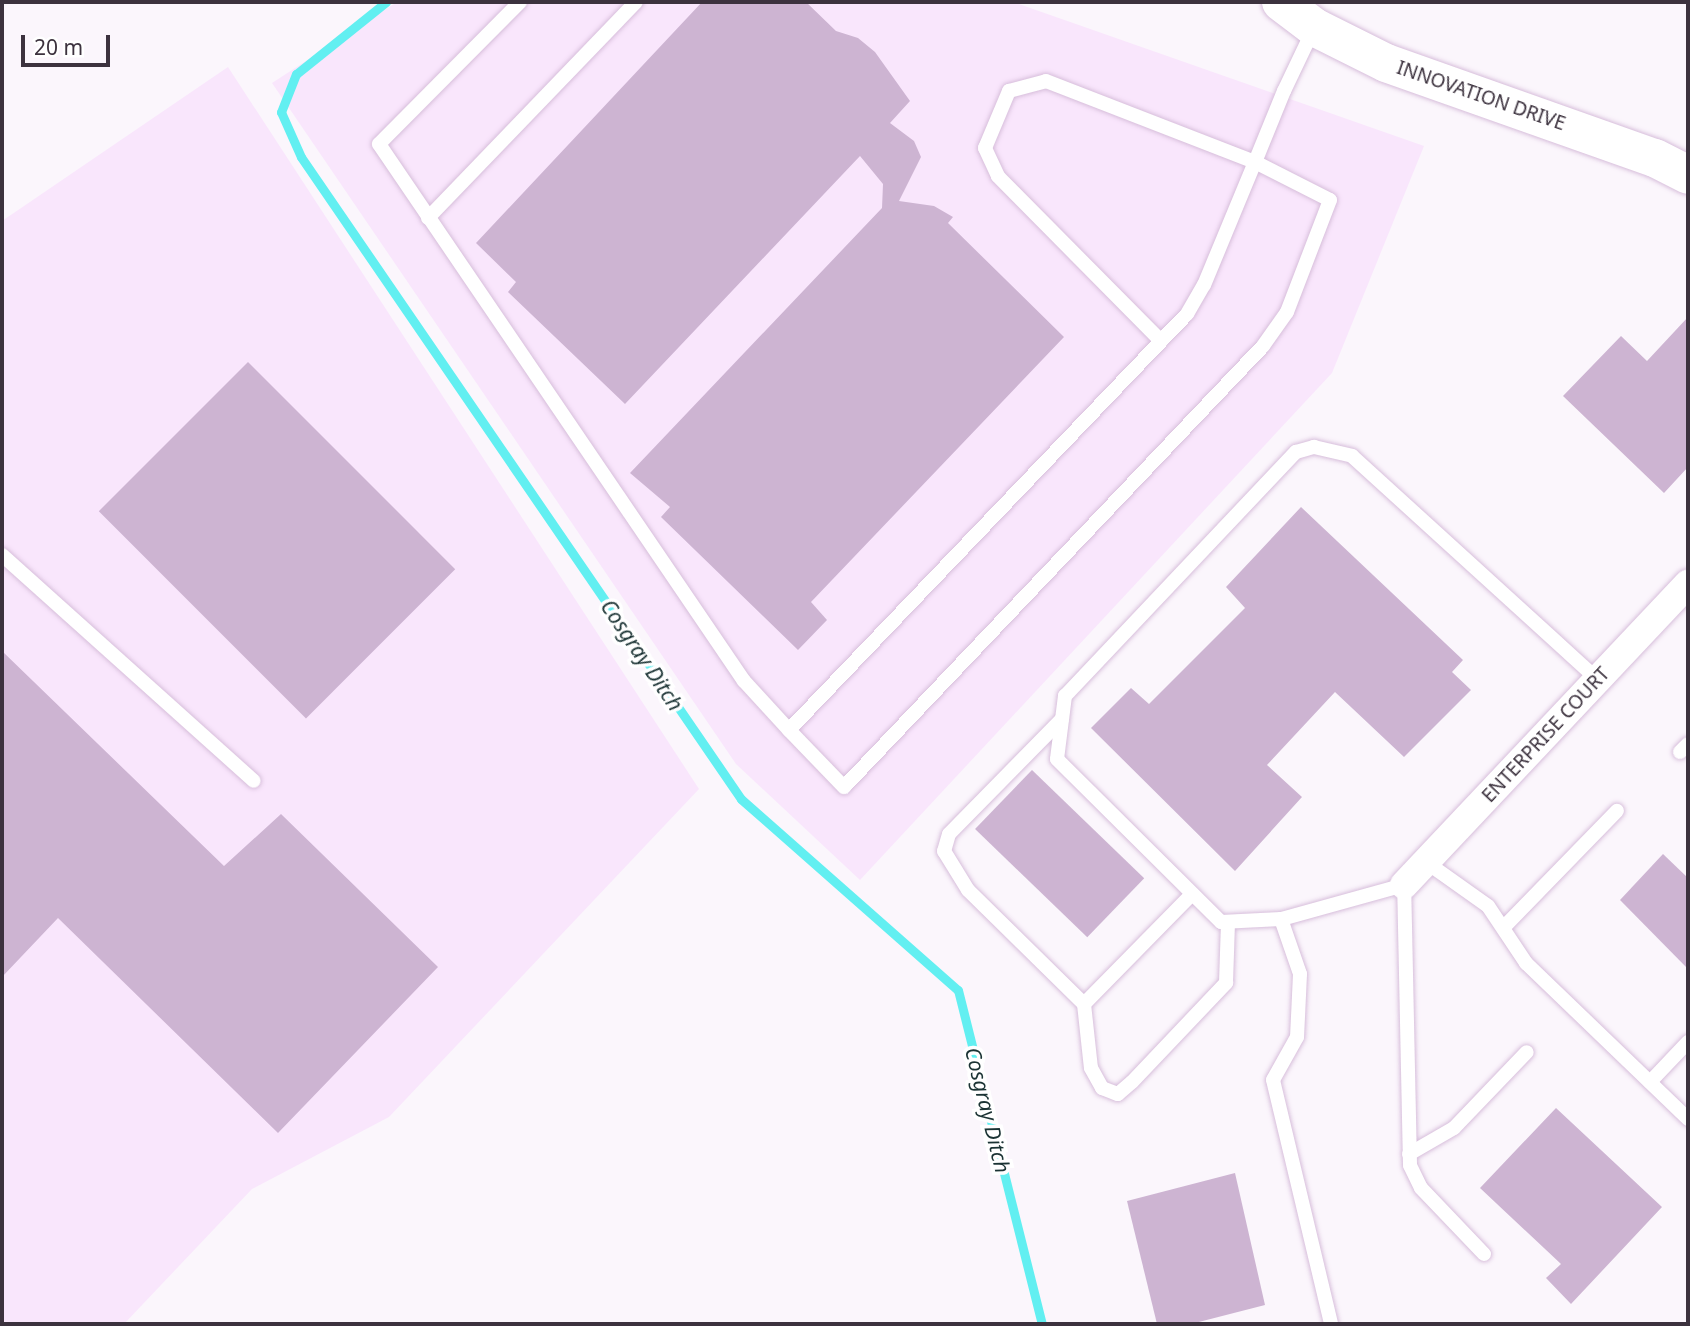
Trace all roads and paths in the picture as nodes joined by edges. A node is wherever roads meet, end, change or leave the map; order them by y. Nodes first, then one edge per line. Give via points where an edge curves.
1 (520, 2) edge
2 (636, 2) edge
3 (1281, 2) edge
4 (1314, 27) junction
5 (1255, 162) junction
6 (1688, 176) edge
7 (428, 218) junction
8 (1161, 341) junction
9 (2, 555) edge
10 (1688, 584) edge
11 (1598, 680) junction
12 (1062, 719) junction
13 (789, 730) junction
14 (254, 781) dead end
15 (1617, 811) dead end
16 (1426, 862) junction
17 (1404, 885) junction
18 (1192, 894) junction
19 (1281, 919) junction
20 (1228, 923) junction
21 (1504, 927) junction
22 (1084, 1004) junction
23 (1688, 1042) edge
24 (1527, 1052) dead end
25 (1650, 1083) junction
26 (1688, 1119) edge
27 (1409, 1154) junction
28 (1484, 1254) dead end
29 (1331, 1324) edge

1 - 7 lane via 379,144
2 - 7 lane
3 - 4 street, INNOVATION DRIVE
4 - 5 lane
4 - 6 street, INNOVATION DRIVE via 1386,63 1655,158
5 - 8 lane via 1204,285 1187,314
5 - 8 lane via 1046,80 1009,91 985,148 998,176
5 - 13 lane via 1329,200 1287,312 1263,346 844,787
7 - 13 lane via 744,681
8 - 13 lane
9 - 14 lane
10 - 11 street, ENTERPRISE COURT
11 - 12 lane via 1352,456 1314,447 1296,453 1065,696
11 - 16 street, ENTERPRISE COURT
12 - 18 lane via 1057,759
12 - 22 lane via 949,834 944,851 968,891
15 - 21 lane
16 - 17 street, ENTERPRISE COURT
16 - 21 lane via 1488,906
17 - 19 lane
17 - 27 lane
18 - 20 lane
18 - 22 lane
19 - 20 lane
19 - 29 lane via 1300,974 1297,1037 1273,1080
20 - 22 lane via 1226,983 1118,1094 1102,1088 1091,1068
21 - 25 lane via 1526,963
23 - 25 lane
24 - 27 lane via 1454,1128
25 - 26 lane
27 - 28 lane via 1421,1188

